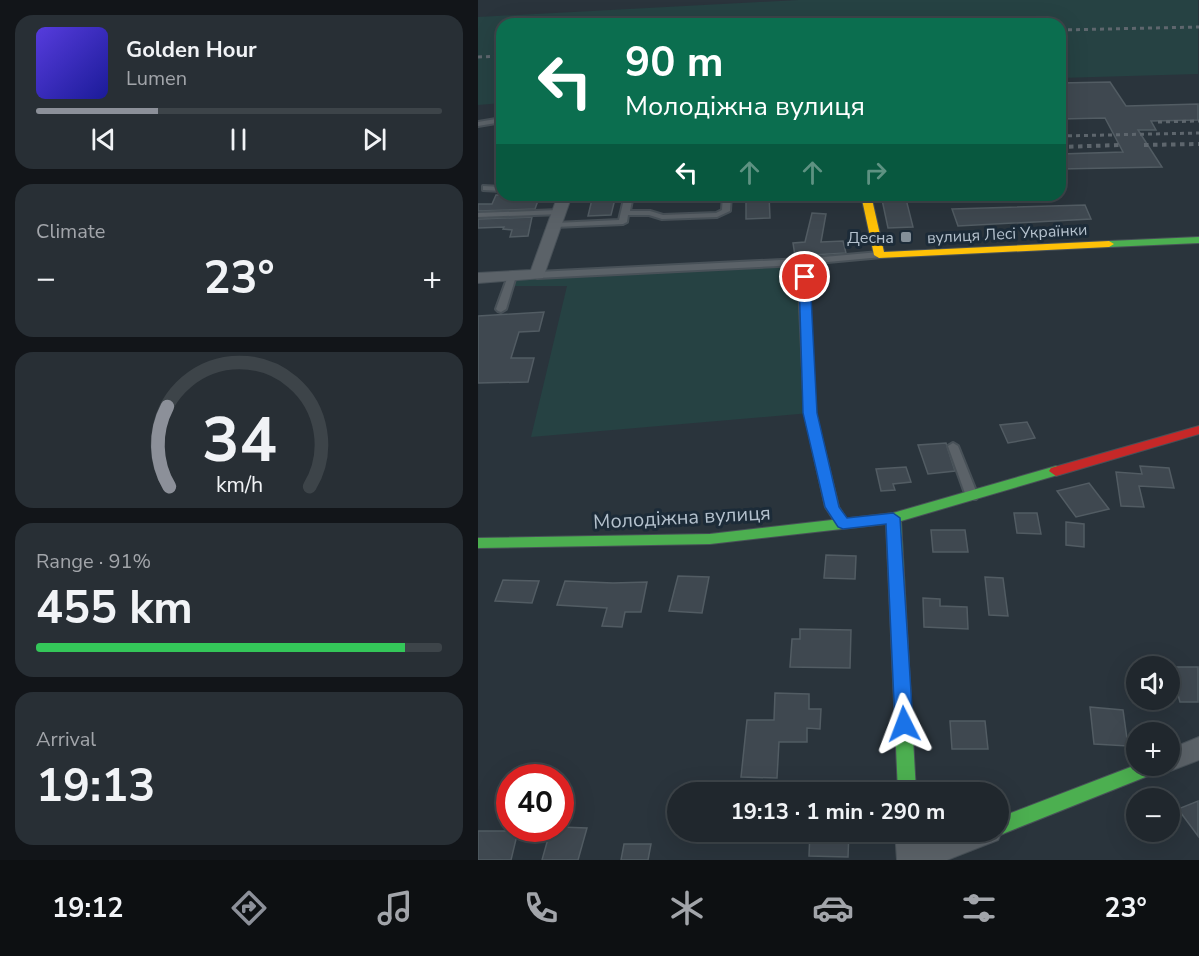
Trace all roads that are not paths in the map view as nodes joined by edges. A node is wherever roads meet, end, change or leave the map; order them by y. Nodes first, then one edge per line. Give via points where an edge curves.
1 (496, 121) edge
2 (478, 124) edge
3 (486, 188) dead end
4 (496, 189) edge
5 (563, 201) edge
6 (627, 201) edge
7 (727, 201) edge
8 (868, 201) edge
9 (624, 213) junction
10 (478, 215) edge
11 (557, 219) junction
12 (1198, 240) edge
13 (879, 255) junction
14 (802, 262) junction
15 (537, 275) junction
16 (512, 276) junction
17 (478, 278) edge
18 (501, 309) dead end
19 (1198, 430) edge
20 (954, 446) dead end
21 (972, 496) junction
22 (893, 518) junction
23 (843, 524) junction
24 (478, 543) edge
25 (1198, 748) edge
26 (1180, 756) edge
27 (1128, 776) edge
28 (906, 782) edge
29 (1009, 823) edge
30 (911, 842) edge
31 (960, 842) edge
32 (913, 860) edge

1 - 2 lane
3 - 4 lane
5 - 11 street
6 - 9 lane
7 - 9 lane via 726,211 717,215 662,217
8 - 13 street
9 - 11 lane via 623,222
10 - 11 lane
11 - 15 street
12 - 13 street, вулиця Лесі Українки
13 - 14 lane
14 - 15 lane
14 - 23 lane via 810,413 832,507
15 - 16 street
16 - 17 street
16 - 18 lane
19 - 21 street, Молодіжна вулиця
20 - 21 lane
21 - 22 street, Молодіжна вулиця
22 - 23 street, Молодіжна вулиця
22 - 28 street
23 - 24 street, Молодіжна вулиця via 710,539
25 - 26 street
27 - 29 street
30 - 32 street
31 - 32 street

